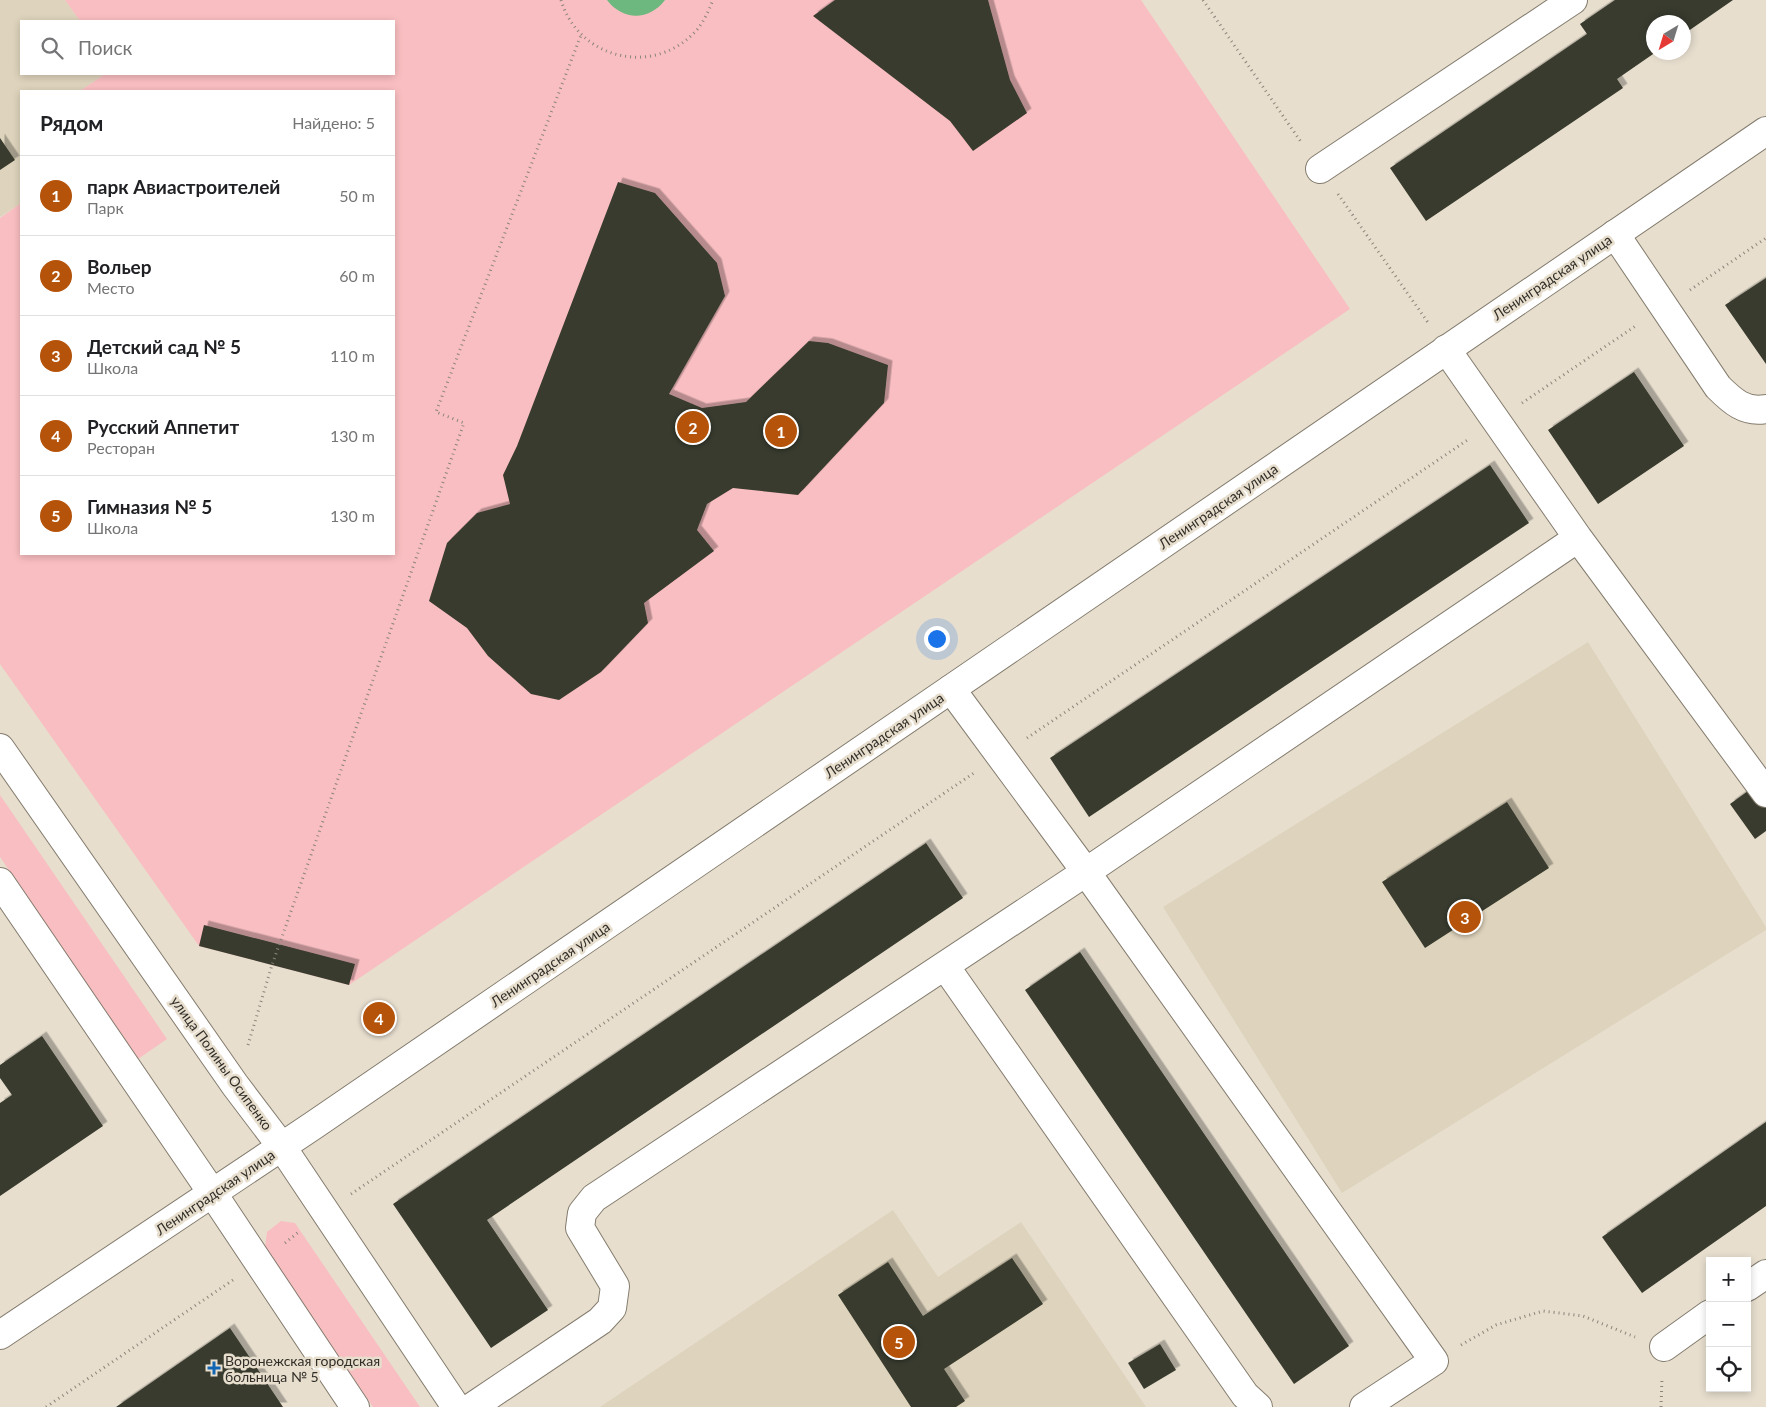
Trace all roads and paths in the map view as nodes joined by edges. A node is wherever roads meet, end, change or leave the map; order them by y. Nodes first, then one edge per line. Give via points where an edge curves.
1 (561, 0) edge
2 (713, 0) edge
3 (1574, 0) edge
4 (581, 35) junction
5 (1766, 131) edge
6 (1320, 169) dead end
7 (1615, 234) junction
8 (1766, 238) edge
9 (1663, 308) junction
10 (1446, 350) junction
11 (1766, 409) edge
12 (1495, 421) junction
13 (1578, 538) junction
14 (950, 689) junction
15 (0, 748) edge
16 (1000, 756) junction
17 (1766, 794) edge
18 (1086, 872) junction
19 (0, 882) edge
20 (945, 966) junction
21 (235, 1085) junction
22 (282, 1147) junction
23 (213, 1194) junction
24 (326, 1211) junction
25 (259, 1262) junction
26 (1766, 1274) edge
27 (1751, 1284) edge
28 (1706, 1317) edge
29 (0, 1335) edge
30 (1664, 1348) joint
31 (1434, 1361) junction
32 (46, 1407) edge
33 (355, 1407) edge
34 (456, 1407) edge
35 (472, 1407) edge
36 (1258, 1407) edge
37 (1364, 1407) edge

1 - 4 path via 565,14
2 - 4 path via 695,33 679,46 655,56 628,58 602,50
3 - 6 main road
4 - 21 path via 436,412 464,423 272,965
5 - 7 main road, Ленинградская улица
7 - 9 main road
7 - 10 main road, Ленинградская улица
8 - 9 path
9 - 11 main road via 1718,387 1735,404 1756,411
9 - 12 path
10 - 12 main road
10 - 14 main road, Ленинградская улица
12 - 13 main road
12 - 16 path
13 - 17 main road
13 - 18 main road
14 - 16 main road
14 - 22 main road, Ленинградская улица
15 - 21 main road, улица Полины Осипенко
16 - 18 main road
16 - 24 path
18 - 20 main road
18 - 31 main road
19 - 23 main road
20 - 35 main road via 594,1198 582,1213 580,1228 615,1286 612,1308 600,1321
20 - 36 main road via 1245,1395
21 - 22 main road, улица Полины Осипенко
22 - 23 main road, Ленинградская улица
22 - 24 main road, улица Полины Осипенко
23 - 25 main road
23 - 29 main road, Ленинградская улица
24 - 25 path
24 - 34 main road, улица Полины Осипенко
25 - 32 path
25 - 33 main road
26 - 27 main road
28 - 30 main road
30 - 31 path via 1583,1316 1543,1310 1496,1324
31 - 37 main road

